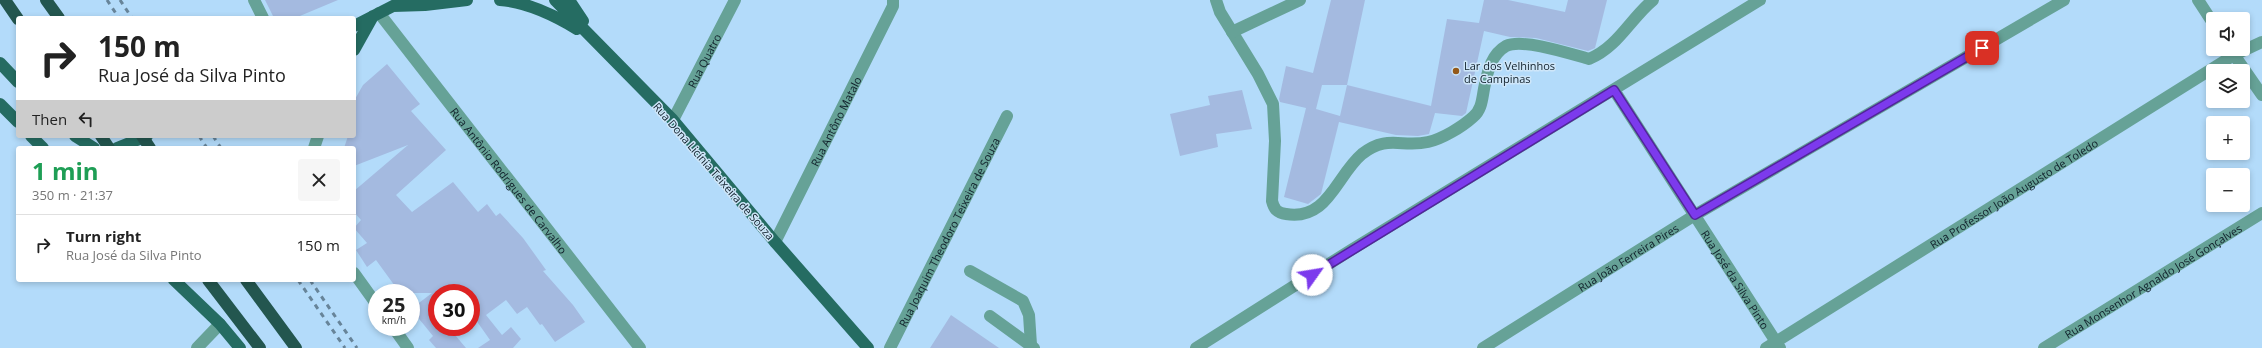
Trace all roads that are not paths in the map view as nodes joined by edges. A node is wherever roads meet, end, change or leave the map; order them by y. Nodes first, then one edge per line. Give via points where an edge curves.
1 (5, 0) edge
2 (46, 0) edge
3 (254, 0) edge
4 (405, 0) edge
5 (467, 0) edge
6 (500, 0) edge
7 (554, 0) edge
8 (569, 0) edge
9 (735, 0) edge
10 (892, 0) edge
11 (1216, 0) edge
12 (1300, 0) edge
13 (1653, 0) edge
14 (1760, 0) edge
15 (2064, 0) edge
16 (2198, 0) edge
17 (392, 6) junction
18 (2206, 12) edge
19 (376, 15) junction
20 (16, 16) edge
21 (58, 16) edge
22 (262, 16) edge
23 (356, 25) edge
24 (1232, 32) junction
25 (596, 42) junction
26 (2262, 42) edge
27 (2250, 46) edge
28 (356, 47) edge
29 (2226, 56) edge
30 (2235, 56) edge
31 (0, 63) edge
32 (0, 70) edge
33 (16, 81) edge
34 (16, 82) edge
35 (1614, 90) junction
36 (2262, 95) edge
37 (0, 104) edge
38 (1007, 116) dead end
39 (16, 120) edge
40 (673, 120) junction
41 (33, 138) edge
42 (78, 138) edge
43 (142, 138) edge
44 (41, 146) edge
45 (91, 146) edge
46 (122, 146) edge
47 (2262, 213) edge
48 (1695, 215) junction
49 (775, 242) junction
50 (970, 271) dead end
51 (356, 276) edge
52 (176, 282) edge
53 (210, 282) edge
54 (247, 282) edge
55 (368, 292) edge
56 (990, 316) dead end
57 (220, 324) junction
58 (399, 336) edge
59 (1774, 346) edge
60 (1033, 347) edge
61 (197, 348) edge
62 (240, 348) edge
63 (260, 348) edge
64 (296, 348) edge
65 (408, 348) edge
66 (640, 348) edge
67 (868, 348) edge
68 (890, 348) edge
69 (1196, 348) edge
70 (1483, 348) edge
71 (2044, 348) edge

1 - 20 highway
2 - 21 highway
3 - 22 street
4 - 17 main road
5 - 17 main road
6 - 25 main road via 512,1 564,21
7 - 25 main road, Rua Dona Licínia Teixeira de Souza
8 - 25 main road
9 - 40 street, Rua Quatro
10 - 49 street, Rua Antôno Matalo via 893,6
11 - 24 street
12 - 24 street
13 - 24 street via 1609,48 1589,59 1521,44 1506,46 1489,65 1481,106 1473,117 1456,129 1428,142 1388,142 1371,148 1361,155 1314,211 1288,215 1279,213 1272,201 1275,141 1273,104
14 - 35 street
15 - 48 street, Rua João Ferreira Pires
16 - 18 street
17 - 19 main road
19 - 23 main road
19 - 28 main road
19 - 66 street, Rua Antônio Rodrigues de Carvalho
25 - 40 main road, Rua Dona Licínia Teixeira de Souza
26 - 27 street, Rua Professor João Augusto de Toledo
29 - 59 street, Rua Professor João Augusto de Toledo
30 - 36 street
31 - 33 main road
32 - 34 main road
35 - 48 street, Rua José da Silva Pinto
35 - 69 street
37 - 39 main road
38 - 68 street, Rua Joaquim Theodoro Teixeira de Souza
40 - 49 main road, Rua Dona Licínia Teixeira de Souza
41 - 44 main road
42 - 45 main road
43 - 46 main road
47 - 71 street, Rua Monsenhor Agnaldo José Gonçalves
48 - 59 street, Rua José da Silva Pinto
48 - 70 street, Rua João Ferreira Pires
49 - 67 main road, Rua Dona Licínia Teixeira de Souza
50 - 60 street via 1022,301 1029,315
51 - 55 street
52 - 57 main road
53 - 63 highway
54 - 64 highway
56 - 60 street
57 - 61 street
57 - 62 main road
58 - 65 street

